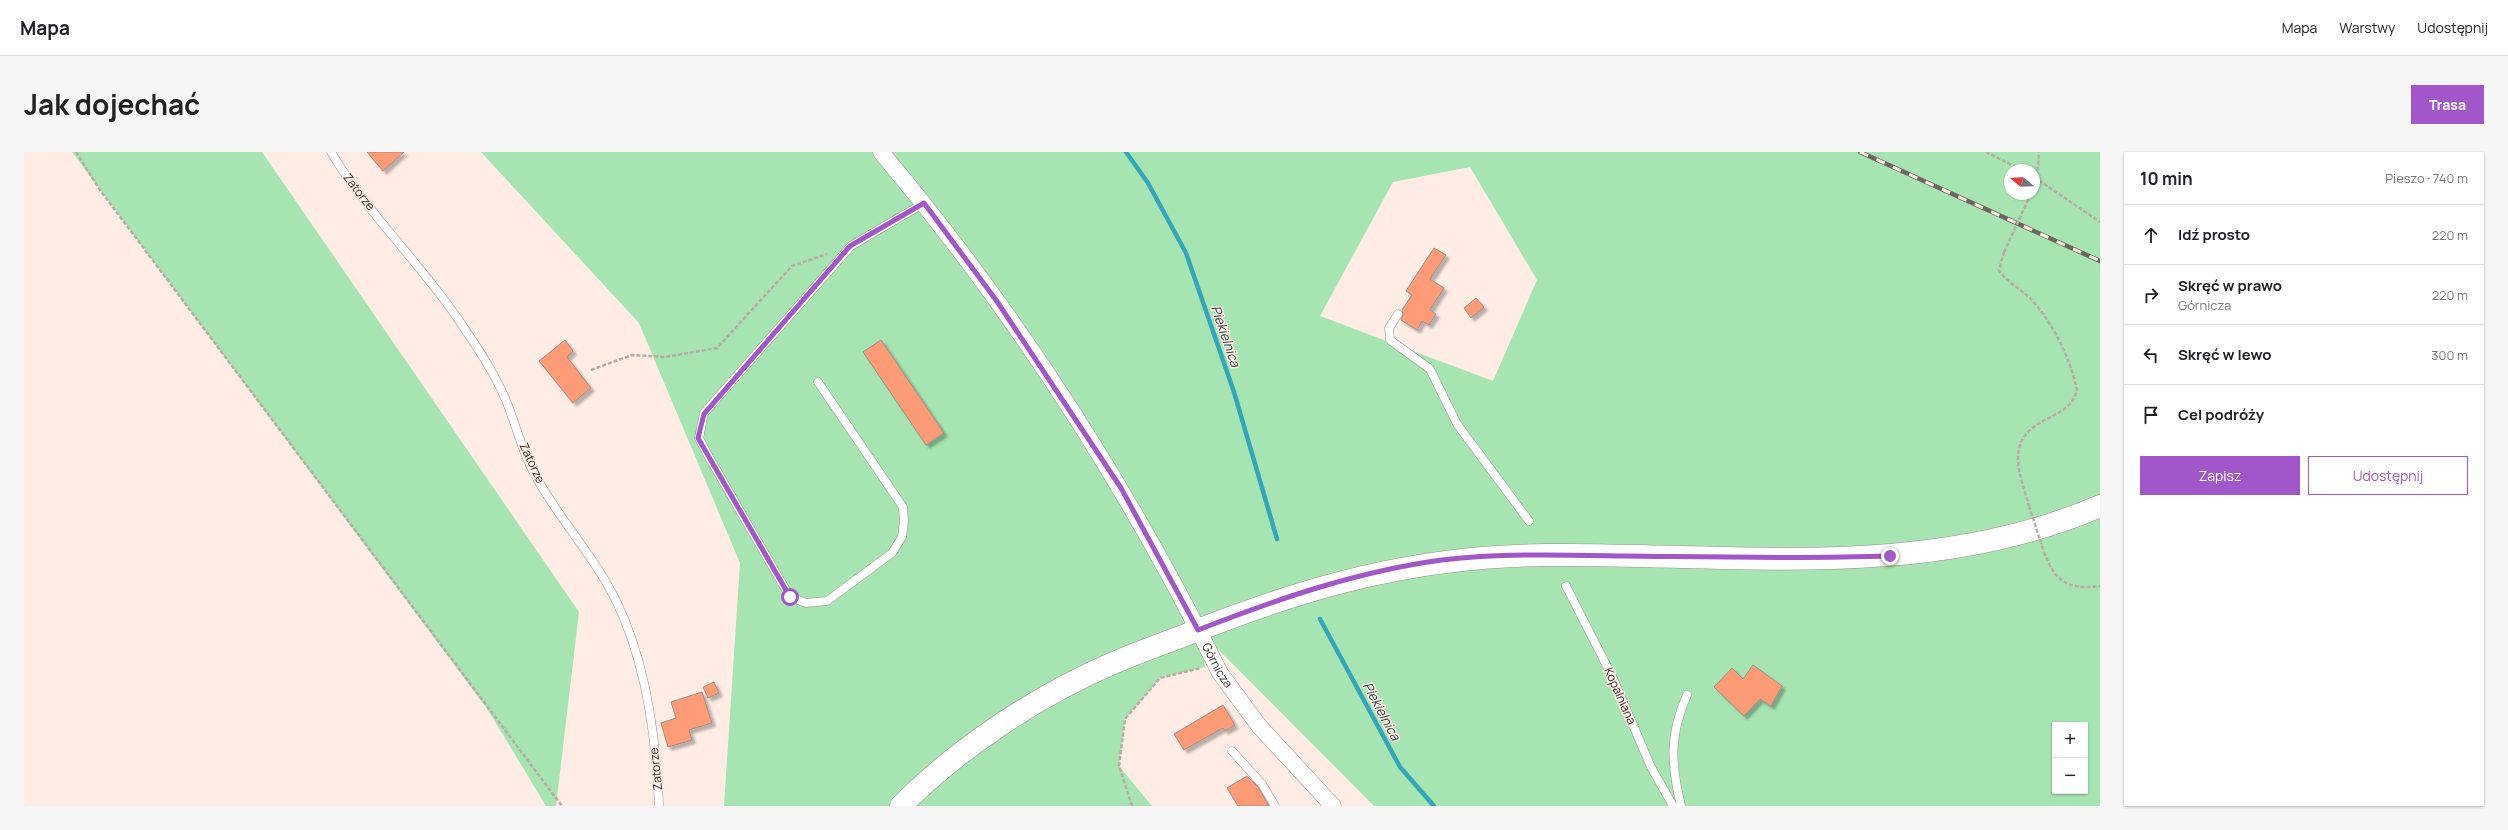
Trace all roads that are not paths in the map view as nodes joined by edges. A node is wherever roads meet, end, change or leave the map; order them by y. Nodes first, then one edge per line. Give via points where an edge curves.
1 (330, 152) edge
2 (882, 152) edge
3 (924, 203) junction
4 (1398, 314) dead end
5 (818, 382) dead end
6 (2100, 506) edge
7 (1529, 521) dead end
8 (1566, 586) dead end
9 (1198, 630) junction
10 (1687, 695) dead end
11 (1232, 751) dead end
12 (659, 806) edge
13 (901, 806) edge
14 (1275, 806) edge
15 (1333, 806) edge
16 (1673, 806) edge
17 (1681, 806) edge

1 - 12 lane, Zatorze via 353,187 424,271 491,368 534,472 622,610 633,639 643,679 654,747
2 - 3 street, Górnicza
3 - 5 lane via 850,246 704,414 698,438 790,597 806,603 827,601 892,553 902,536 904,521 903,507
3 - 9 street, Górnicza via 996,300 1121,488
4 - 7 lane via 1389,328 1390,340 1430,369 1458,424
6 - 9 main road via 2076,517 1973,546 1890,556 1820,559 1547,554 1440,561 1358,577 1257,607
8 - 16 lane, Kopalniana via 1612,676 1651,767
9 - 13 main road via 1108,665 1047,697 1005,723 941,770
9 - 15 street, Górnicza via 1220,673 1238,700
10 - 17 lane via 1674,728 1672,749
11 - 14 lane via 1262,784

